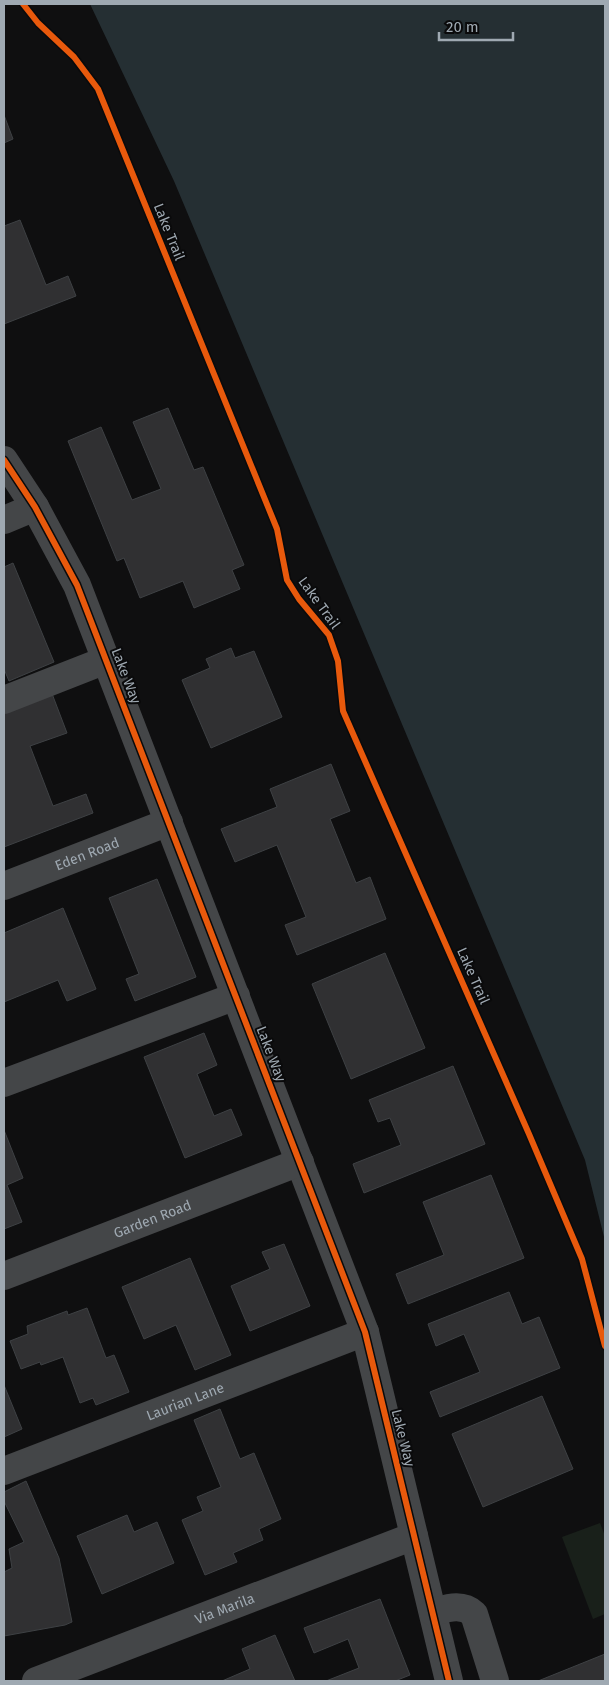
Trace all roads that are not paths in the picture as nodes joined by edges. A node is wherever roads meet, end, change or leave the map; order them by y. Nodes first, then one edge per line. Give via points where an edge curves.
1 (4, 460) edge
2 (36, 507) junction
3 (4, 520) edge
4 (106, 660) junction
5 (4, 700) edge
6 (169, 822) junction
7 (4, 886) edge
8 (236, 996) junction
9 (4, 1083) edge
10 (300, 1162) junction
11 (4, 1276) edge
12 (365, 1332) junction
13 (4, 1471) edge
14 (414, 1536) junction
15 (433, 1612) junction
16 (36, 1681) edge
17 (449, 1681) edge
18 (495, 1681) edge

1 - 2 street, Lake Way
2 - 3 street
2 - 4 street, Lake Way via 77,585
4 - 5 street
4 - 6 street, Lake Way
6 - 7 street, Eden Road
6 - 8 street, Lake Way
8 - 9 street
8 - 10 street, Lake Way
10 - 11 street, Garden Road
10 - 12 street, Lake Way
12 - 13 street, Laurian Lane
12 - 14 street, Lake Way
14 - 15 street, Lake Way
14 - 16 street, Via Marila
15 - 17 street, Lake Way
15 - 18 street via 452,1607 467,1608 474,1614

